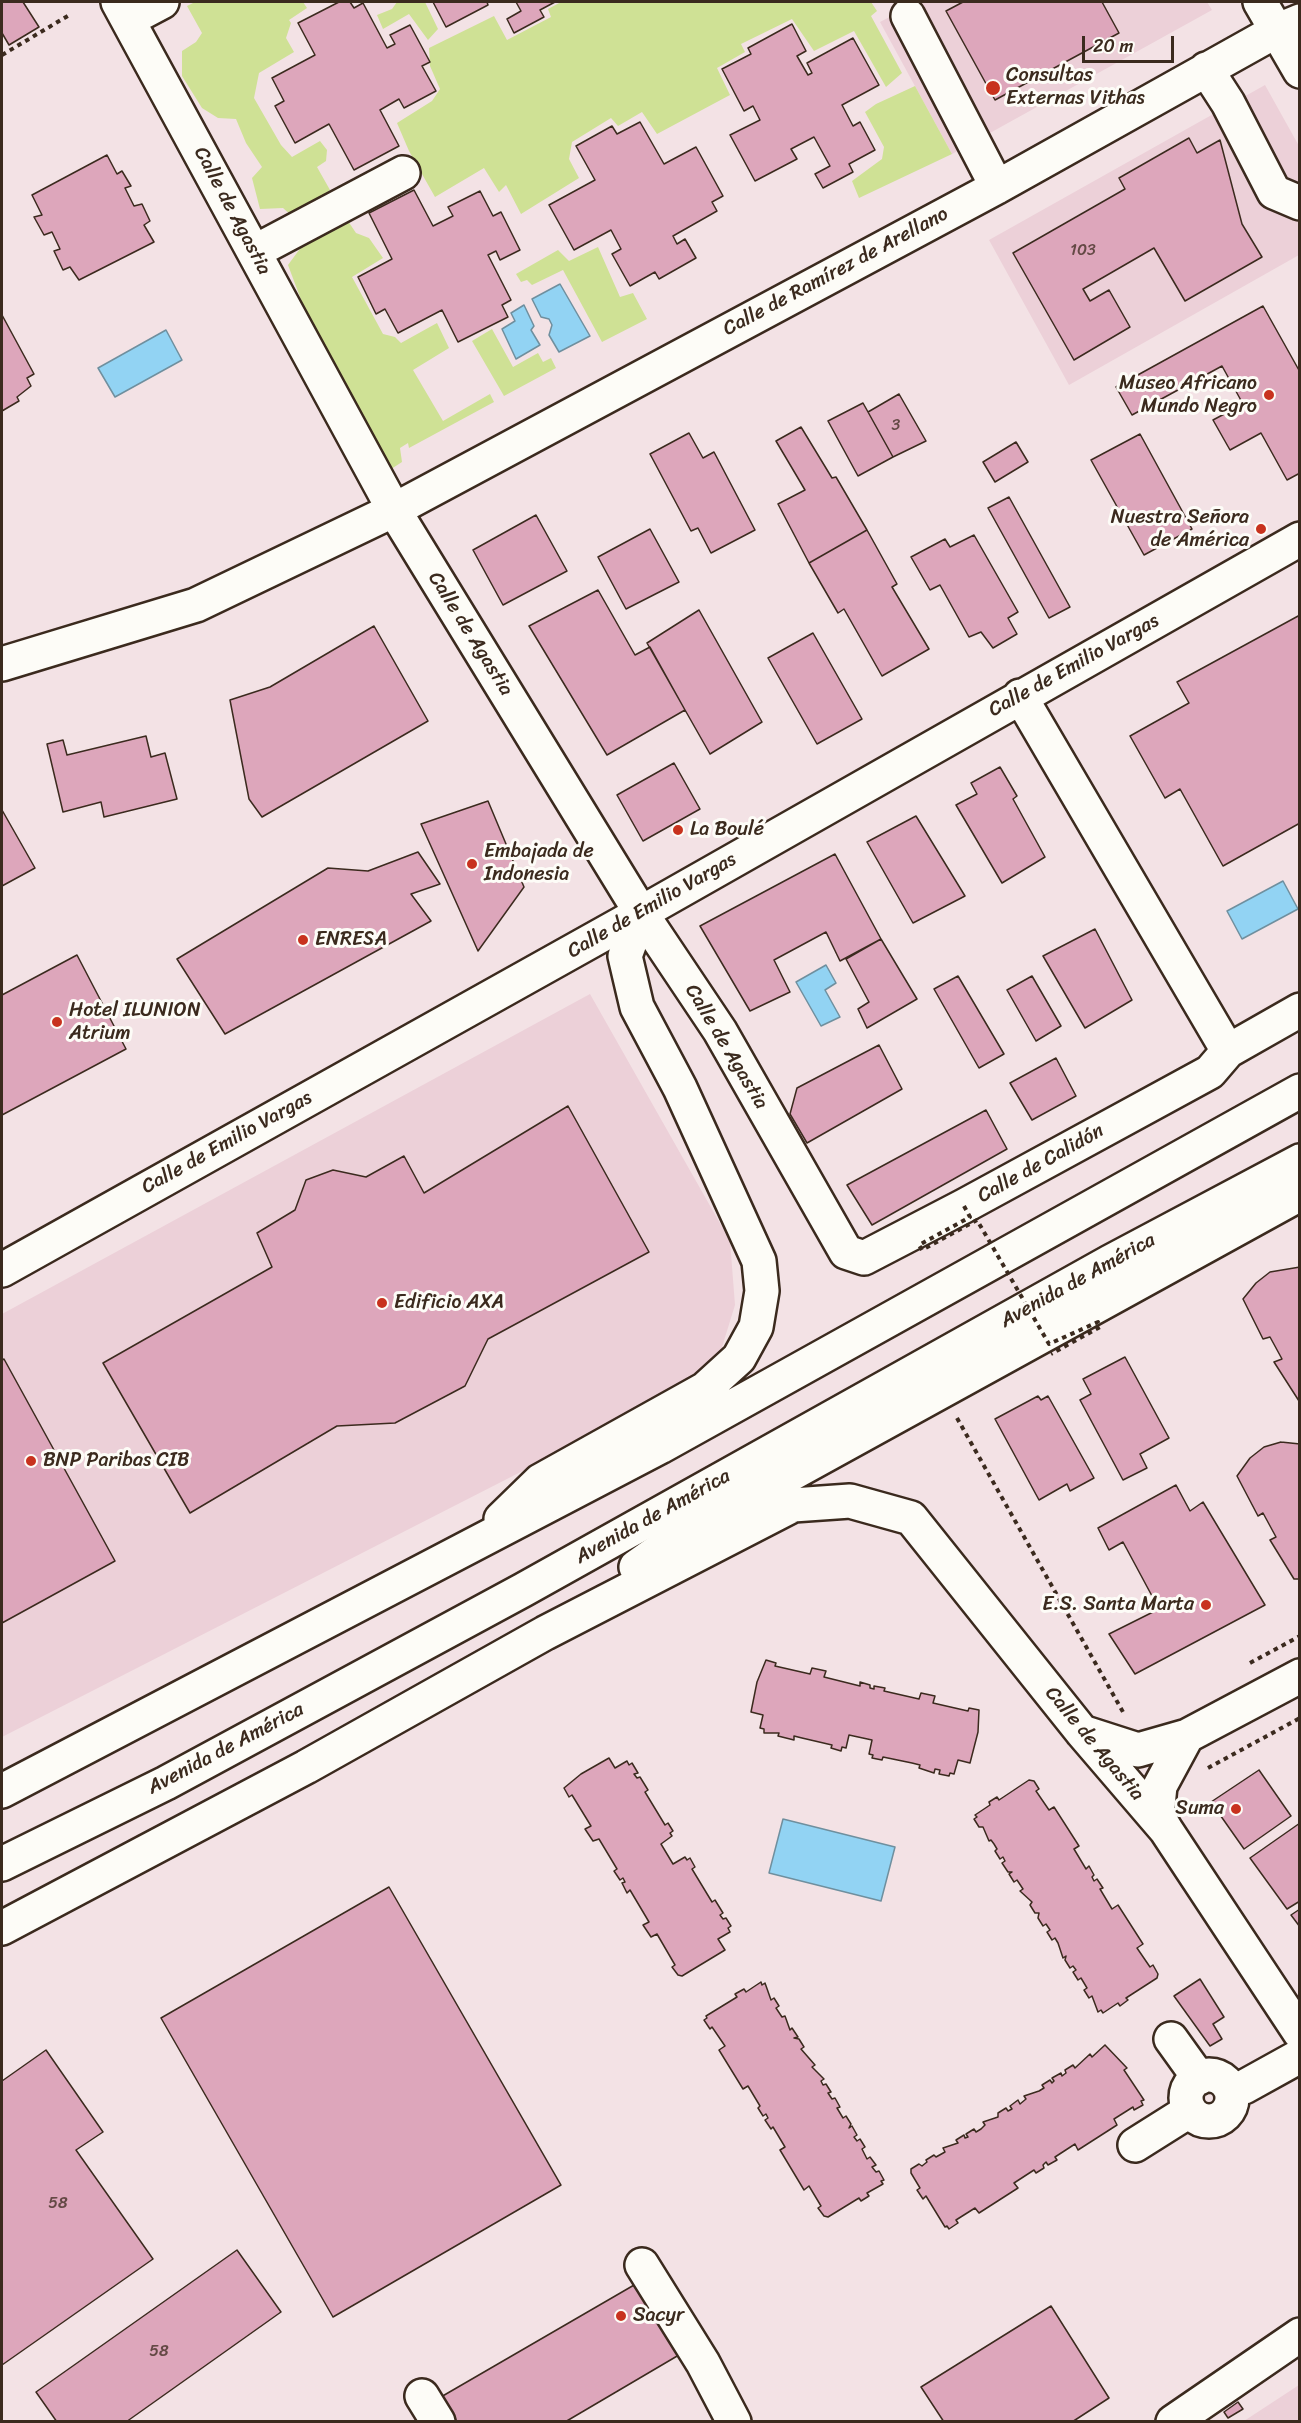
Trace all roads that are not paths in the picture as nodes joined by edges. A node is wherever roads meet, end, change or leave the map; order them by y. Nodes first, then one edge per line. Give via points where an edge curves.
1 (162, 2) edge
2 (1260, 2) edge
3 (123, 11) edge
4 (908, 16) dead end
5 (1288, 26) edge
6 (1206, 69) junction
7 (1299, 71) edge
8 (403, 173) dead end
9 (997, 187) junction
10 (1299, 203) edge
11 (254, 252) junction
12 (394, 510) junction
13 (1299, 539) edge
14 (2, 664) edge
15 (1020, 696) junction
16 (641, 913) junction
17 (1299, 1010) edge
18 (1228, 1051) junction
19 (1299, 1090) edge
20 (1299, 1161) edge
21 (1299, 1194) edge
22 (846, 1252) joint
23 (2, 1270) edge
24 (476, 1544) junction
25 (545, 1633) junction
26 (1299, 1676) edge
27 (1082, 1732) junction
28 (1187, 1736) junction
29 (2, 1791) edge
30 (1166, 1830) junction
31 (2, 1864) edge
32 (2, 1928) edge
33 (1299, 2033) edge
34 (1171, 2039) dead end
35 (1299, 2055) edge
36 (1199, 2078) junction
37 (1238, 2088) junction
38 (1189, 2111) junction
39 (1136, 2145) dead end
40 (642, 2265) dead end
41 (1296, 2341) edge
42 (734, 2421) edge
43 (1173, 2421) edge

1 - 3 main road
2 - 5 main road
3 - 11 main road, Calle de Agastia
4 - 9 main road
5 - 6 main road, Calle de Ramírez de Arellano
5 - 7 main road
6 - 9 main road, Calle de Ramírez de Arellano
6 - 10 main road via 1274,192
8 - 11 main road
9 - 12 main road, Calle de Ramírez de Arellano
11 - 12 main road, Calle de Agastia
12 - 14 main road, Calle de Ramírez de Arellano via 196,605
12 - 16 main road, Calle de Agastia
13 - 15 main road, Calle de Emilio Vargas
15 - 16 main road, Calle de Emilio Vargas
15 - 18 main road
16 - 22 main road, Calle de Agastia via 720,1031
16 - 23 main road, Calle de Emilio Vargas
16 - 24 main road via 625,956 637,1007 680,1088 759,1261 762,1291 756,1327 739,1358 705,1389 540,1481
17 - 18 main road, Calle de Calidón
18 - 22 main road, Calle de Calidón via 1210,1072 964,1206 864,1258
19 - 24 main road via 660,1447
20 - 31 main road, Avenida de América via 1110,1262 523,1590 166,1783
21 - 25 main road via 684,1533
24 - 29 main road
25 - 27 main road, Calle de Agastia via 793,1505 850,1501 911,1518
25 - 32 main road via 306,1767
26 - 28 main road
27 - 28 main road via 1138,1750
27 - 30 main road, Calle de Agastia
28 - 30 main road via 1160,1786 1157,1815
30 - 33 main road, Calle de Agastia
34 - 36 main road
35 - 37 main road
36 - 37 main road via 1214,2076
36 - 38 main road via 1188,2088
37 - 38 main road via 1228,2112 1219,2120 1196,2117
38 - 39 main road
40 - 42 main road
41 - 43 main road

